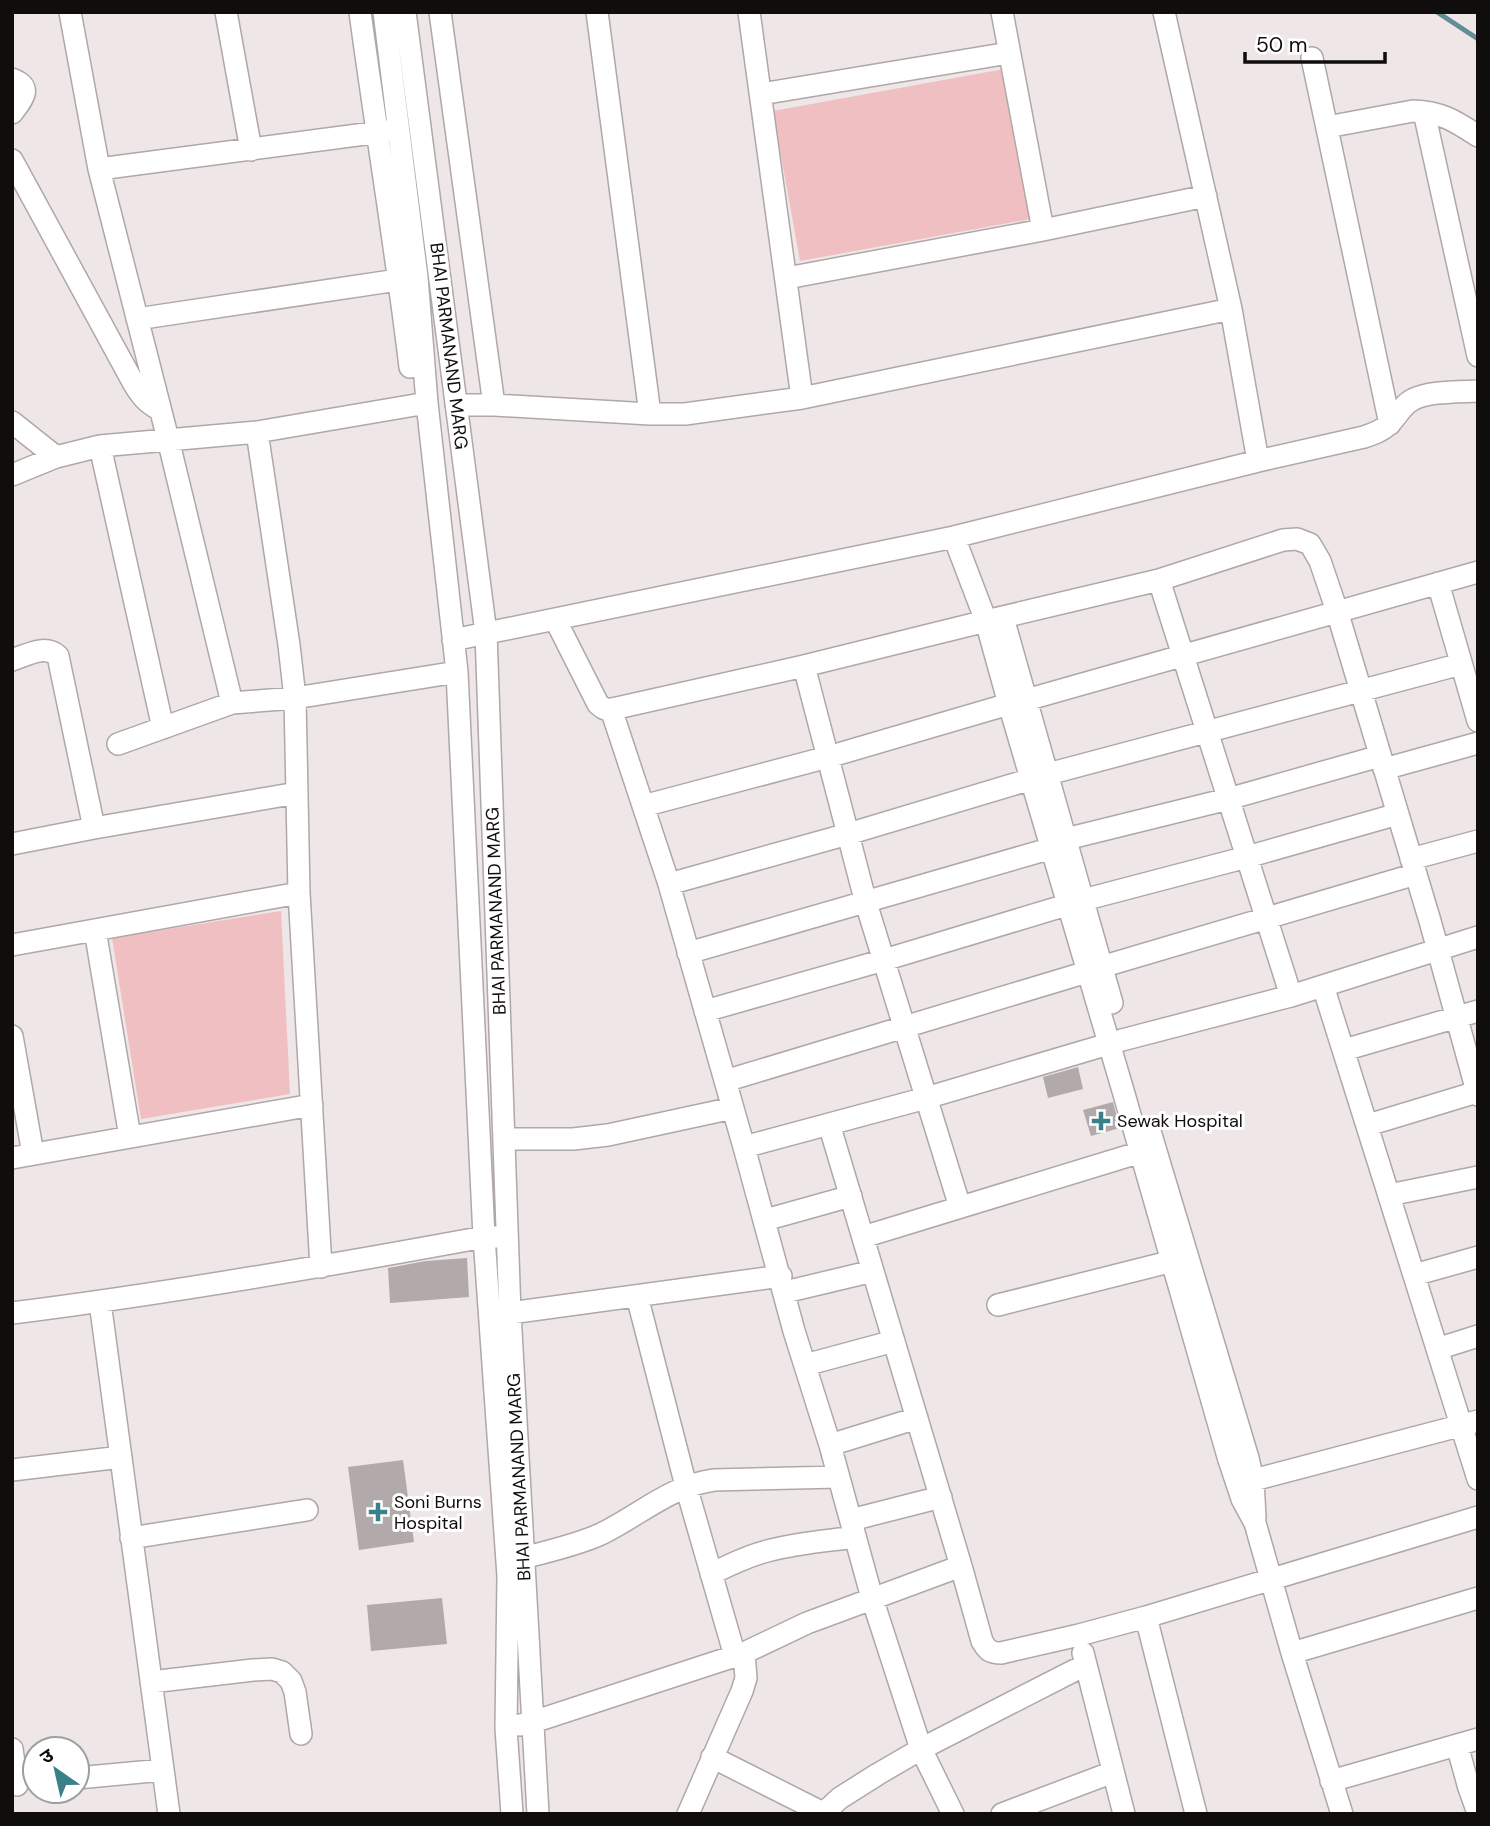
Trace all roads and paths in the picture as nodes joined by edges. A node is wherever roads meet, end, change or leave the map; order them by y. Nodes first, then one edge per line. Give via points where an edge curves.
1 (70, 12) edge
2 (226, 12) edge
3 (360, 12) edge
4 (384, 12) edge
5 (405, 12) edge
6 (440, 12) edge
7 (597, 12) edge
8 (749, 12) edge
9 (1002, 12) edge
10 (1164, 12) edge
11 (1009, 53) junction
12 (1312, 58) dead end
13 (12, 79) edge
14 (761, 94) junction
15 (1424, 112) junction
16 (12, 113) edge
17 (1327, 127) junction
18 (400, 130) junction
19 (377, 133) junction
20 (1478, 136) edge
21 (251, 150) junction
22 (12, 160) edge
23 (99, 169) junction
24 (1206, 196) junction
25 (1043, 230) junction
26 (408, 278) junction
27 (787, 278) junction
28 (1231, 309) junction
29 (137, 319) junction
30 (1478, 356) edge
31 (1478, 391) edge
32 (803, 398) junction
33 (421, 404) junction
34 (456, 405) junction
35 (494, 405) junction
36 (160, 410) junction
37 (650, 414) junction
38 (12, 422) edge
39 (1390, 424) junction
40 (257, 432) junction
41 (168, 439) junction
42 (100, 446) junction
43 (57, 457) junction
44 (1258, 461) junction
45 (12, 475) edge
46 (954, 537) junction
47 (1478, 572) edge
48 (1159, 580) junction
49 (1438, 583) junction
50 (1336, 611) junction
51 (555, 619) junction
52 (994, 619) junction
53 (486, 633) junction
54 (453, 640) junction
55 (1183, 656) junction
56 (12, 660) edge
57 (1461, 664) junction
58 (804, 666) junction
59 (457, 672) junction
60 (1361, 692) junction
61 (295, 698) junction
62 (1017, 702) junction
63 (232, 703) junction
64 (611, 709) junction
65 (1478, 721) edge
66 (163, 728) junction
67 (1208, 733) junction
68 (1478, 743) edge
69 (118, 744) dead end
70 (828, 757) junction
71 (1382, 763) junction
72 (1040, 777) junction
73 (297, 793) junction
74 (1228, 799) junction
75 (643, 806) junction
76 (1398, 814) junction
77 (94, 828) junction
78 (848, 834) junction
79 (1478, 841) edge
80 (1059, 843) junction
81 (12, 844) edge
82 (1247, 857) junction
83 (1414, 866) junction
84 (669, 884) junction
85 (299, 893) junction
86 (1075, 902) junction
87 (866, 903) junction
88 (1266, 919) junction
89 (95, 930) junction
90 (1478, 937) edge
91 (12, 945) edge
92 (1438, 950) junction
93 (688, 953) junction
94 (884, 960) junction
95 (1094, 969) junction
96 (1323, 986) junction
97 (1291, 996) junction
98 (705, 1011) junction
99 (1478, 1011) edge
100 (1457, 1018) junction
101 (905, 1027) junction
102 (12, 1036) edge
103 (1115, 1042) junction
104 (1344, 1050) junction
105 (725, 1081) junction
106 (1477, 1093) edge
107 (926, 1098) junction
108 (312, 1105) junction
109 (733, 1108) junction
110 (829, 1124) junction
111 (1368, 1125) junction
112 (130, 1137) junction
113 (504, 1139) junction
114 (744, 1147) junction
115 (1141, 1152) junction
116 (23, 1156) edge
117 (1478, 1177) edge
118 (1160, 1192) junction
119 (1390, 1195) junction
120 (851, 1196) junction
121 (960, 1207) junction
122 (765, 1220) junction
123 (484, 1237) junction
124 (507, 1237) junction
125 (863, 1237) junction
126 (1478, 1257) edge
127 (1180, 1259) junction
128 (321, 1267) junction
129 (873, 1271) junction
130 (1415, 1275) junction
131 (783, 1284) junction
132 (637, 1296) junction
133 (100, 1302) junction
134 (998, 1305) dead end
135 (12, 1313) edge
136 (510, 1313) junction
137 (1478, 1336) edge
138 (894, 1341) junction
139 (1437, 1349) junction
140 (805, 1365) junction
141 (917, 1418) junction
142 (1470, 1424) edge
143 (830, 1445) junction
144 (121, 1457) junction
145 (12, 1470) edge
146 (838, 1477) junction
147 (1478, 1479) edge
148 (1245, 1482) junction
149 (686, 1486) junction
150 (941, 1497) junction
151 (307, 1510) dead end
152 (1478, 1517) edge
153 (853, 1528) junction
154 (131, 1538) junction
155 (523, 1558) junction
156 (961, 1566) junction
157 (711, 1574) junction
158 (1272, 1578) junction
159 (872, 1598) junction
160 (1478, 1598) edge
161 (1146, 1617) junction
162 (1079, 1635) junction
163 (1292, 1653) junction
164 (740, 1655) junction
165 (1085, 1665) junction
166 (151, 1682) junction
167 (533, 1722) junction
168 (506, 1728) junction
169 (301, 1734) dead end
170 (1467, 1742) edge
171 (12, 1749) edge
172 (921, 1749) junction
173 (712, 1757) junction
174 (163, 1770) junction
175 (1113, 1772) junction
176 (91, 1778) edge
177 (21, 1780) edge
178 (1331, 1781) junction
179 (507, 1813) edge
180 (538, 1813) edge
181 (1478, 1813) edge
182 (169, 1814) edge
183 (688, 1814) edge
184 (953, 1814) edge
185 (1002, 1814) edge
186 (1124, 1814) edge
187 (1196, 1814) edge
188 (1342, 1814) edge

1 - 23 street
2 - 21 street
3 - 19 street
4 - 18 street, BHAI PARMANAND MARG
5 - 34 street, BHAI PARMANAND MARG
6 - 35 street
7 - 37 street
8 - 14 street
9 - 11 street
10 - 24 street
11 - 14 street
11 - 25 street
12 - 17 street
13 - 16 street via 24,86 25,92
14 - 27 street
15 - 17 street
15 - 20 street via 1448,117
15 - 30 street
17 - 39 street
18 - 19 street
18 - 26 street, BHAI PARMANAND MARG
19 - 21 street
19 - 26 street
21 - 23 street
22 - 36 street via 142,398
23 - 29 street
24 - 25 street
24 - 28 street
25 - 27 street
26 - 29 street
26 - 33 street, BHAI PARMANAND MARG
27 - 32 street
28 - 32 street
28 - 44 street
29 - 36 street
31 - 39 street via 1412,399
32 - 37 street via 685,414
33 - 40 street
33 - 54 street, BHAI PARMANAND MARG
34 - 35 street
34 - 53 street, BHAI PARMANAND MARG
35 - 37 street
36 - 41 street
38 - 43 street
39 - 44 street via 1364,437
40 - 41 street
40 - 61 street
41 - 42 street
41 - 63 street
42 - 43 street
42 - 66 street
43 - 45 street
44 - 46 street
46 - 51 street
46 - 52 street
47 - 49 street
48 - 50 street via 1297,539 1310,544 1320,561
48 - 52 street
48 - 55 street
49 - 50 street
49 - 57 street
50 - 55 street
50 - 60 street
51 - 53 street
51 - 64 street via 598,704
52 - 58 street
52 - 62 street
53 - 54 street
53 - 113 street, BHAI PARMANAND MARG
54 - 59 street, BHAI PARMANAND MARG
55 - 62 street
55 - 67 street
56 - 77 street via 44,649 58,656
57 - 60 street
57 - 65 street
58 - 64 street
58 - 70 street
59 - 61 street
59 - 123 street, BHAI PARMANAND MARG
60 - 67 street
60 - 71 street
61 - 63 street
61 - 73 street
62 - 70 street
62 - 72 street
63 - 66 street
64 - 75 street
66 - 69 street
67 - 72 street
67 - 74 street
68 - 71 street
70 - 75 street
70 - 78 street
71 - 74 street
71 - 76 street
72 - 78 street
72 - 80 street
73 - 77 street
73 - 85 street
74 - 80 street
74 - 82 street
75 - 84 street
76 - 82 street
76 - 83 street
77 - 81 street
78 - 84 street
78 - 87 street
79 - 83 street
80 - 86 street
80 - 87 street
82 - 86 street
82 - 88 street
83 - 88 street
83 - 92 street
84 - 93 street
85 - 89 street
85 - 108 street
86 - 94 street
86 - 95 street
87 - 93 street
87 - 94 street
88 - 95 street
88 - 97 street
89 - 91 street
89 - 112 street
90 - 92 street
92 - 96 street
92 - 100 street
93 - 98 street
94 - 98 street
94 - 101 street
95 - 101 street
95 - 103 street
96 - 97 street
96 - 104 street
97 - 103 street
98 - 105 street
99 - 100 street
100 - 104 street
100 - 106 street
101 - 105 street
101 - 107 street
102 - 116 street
103 - 107 street
103 - 115 street
103 - 118 street
104 - 111 street
105 - 109 street
106 - 111 street
107 - 110 street
107 - 121 street
108 - 112 street
108 - 128 street
109 - 113 street via 608,1135
109 - 114 street
110 - 114 street
110 - 120 street
111 - 119 street
112 - 116 street
113 - 124 street, BHAI PARMANAND MARG
114 - 122 street
115 - 118 street
115 - 121 street
117 - 119 street
118 - 127 street
119 - 130 street
120 - 122 street
120 - 125 street
121 - 125 street
122 - 131 street
123 - 124 street
123 - 128 street
123 - 168 street, BHAI PARMANAND MARG via 508,1576
124 - 136 street, BHAI PARMANAND MARG
125 - 129 street
126 - 130 street
127 - 134 street
127 - 148 street
128 - 133 street
129 - 131 street
129 - 138 street
130 - 139 street
131 - 132 street
131 - 140 street
132 - 136 street
132 - 149 street
133 - 135 street
133 - 144 street
136 - 155 street, BHAI PARMANAND MARG
137 - 139 street
138 - 140 street
138 - 141 street
139 - 142 street
140 - 143 street
141 - 143 street
141 - 150 street
142 - 147 street
142 - 148 street
143 - 146 street
144 - 145 street
144 - 154 street
146 - 149 street via 713,1480
146 - 153 street
148 - 158 street
149 - 155 street via 589,1539
149 - 157 street
150 - 153 street
150 - 156 street
151 - 154 street
152 - 158 street
153 - 157 street via 768,1551
153 - 159 street
154 - 166 street
155 - 167 street, BHAI PARMANAND MARG
156 - 159 street
156 - 162 street via 982,1641 992,1653
157 - 164 street
158 - 161 street
158 - 163 street
159 - 164 street via 807,1622
159 - 172 street
160 - 163 street
161 - 162 street
161 - 187 street
162 - 165 street
163 - 178 street
164 - 167 street
164 - 173 street via 746,1678
165 - 172 street
165 - 175 street
166 - 169 street via 253,1670 282,1672 295,1692
166 - 174 street
167 - 168 street
167 - 180 street, BHAI PARMANAND MARG
168 - 179 street, BHAI PARMANAND MARG
170 - 178 street
170 - 181 street via 1469,1788
171 - 177 street
172 - 173 street via 821,1812
172 - 184 street
173 - 183 street
174 - 176 street
174 - 182 street
175 - 185 street
175 - 186 street
178 - 188 street
179 - 180 street

